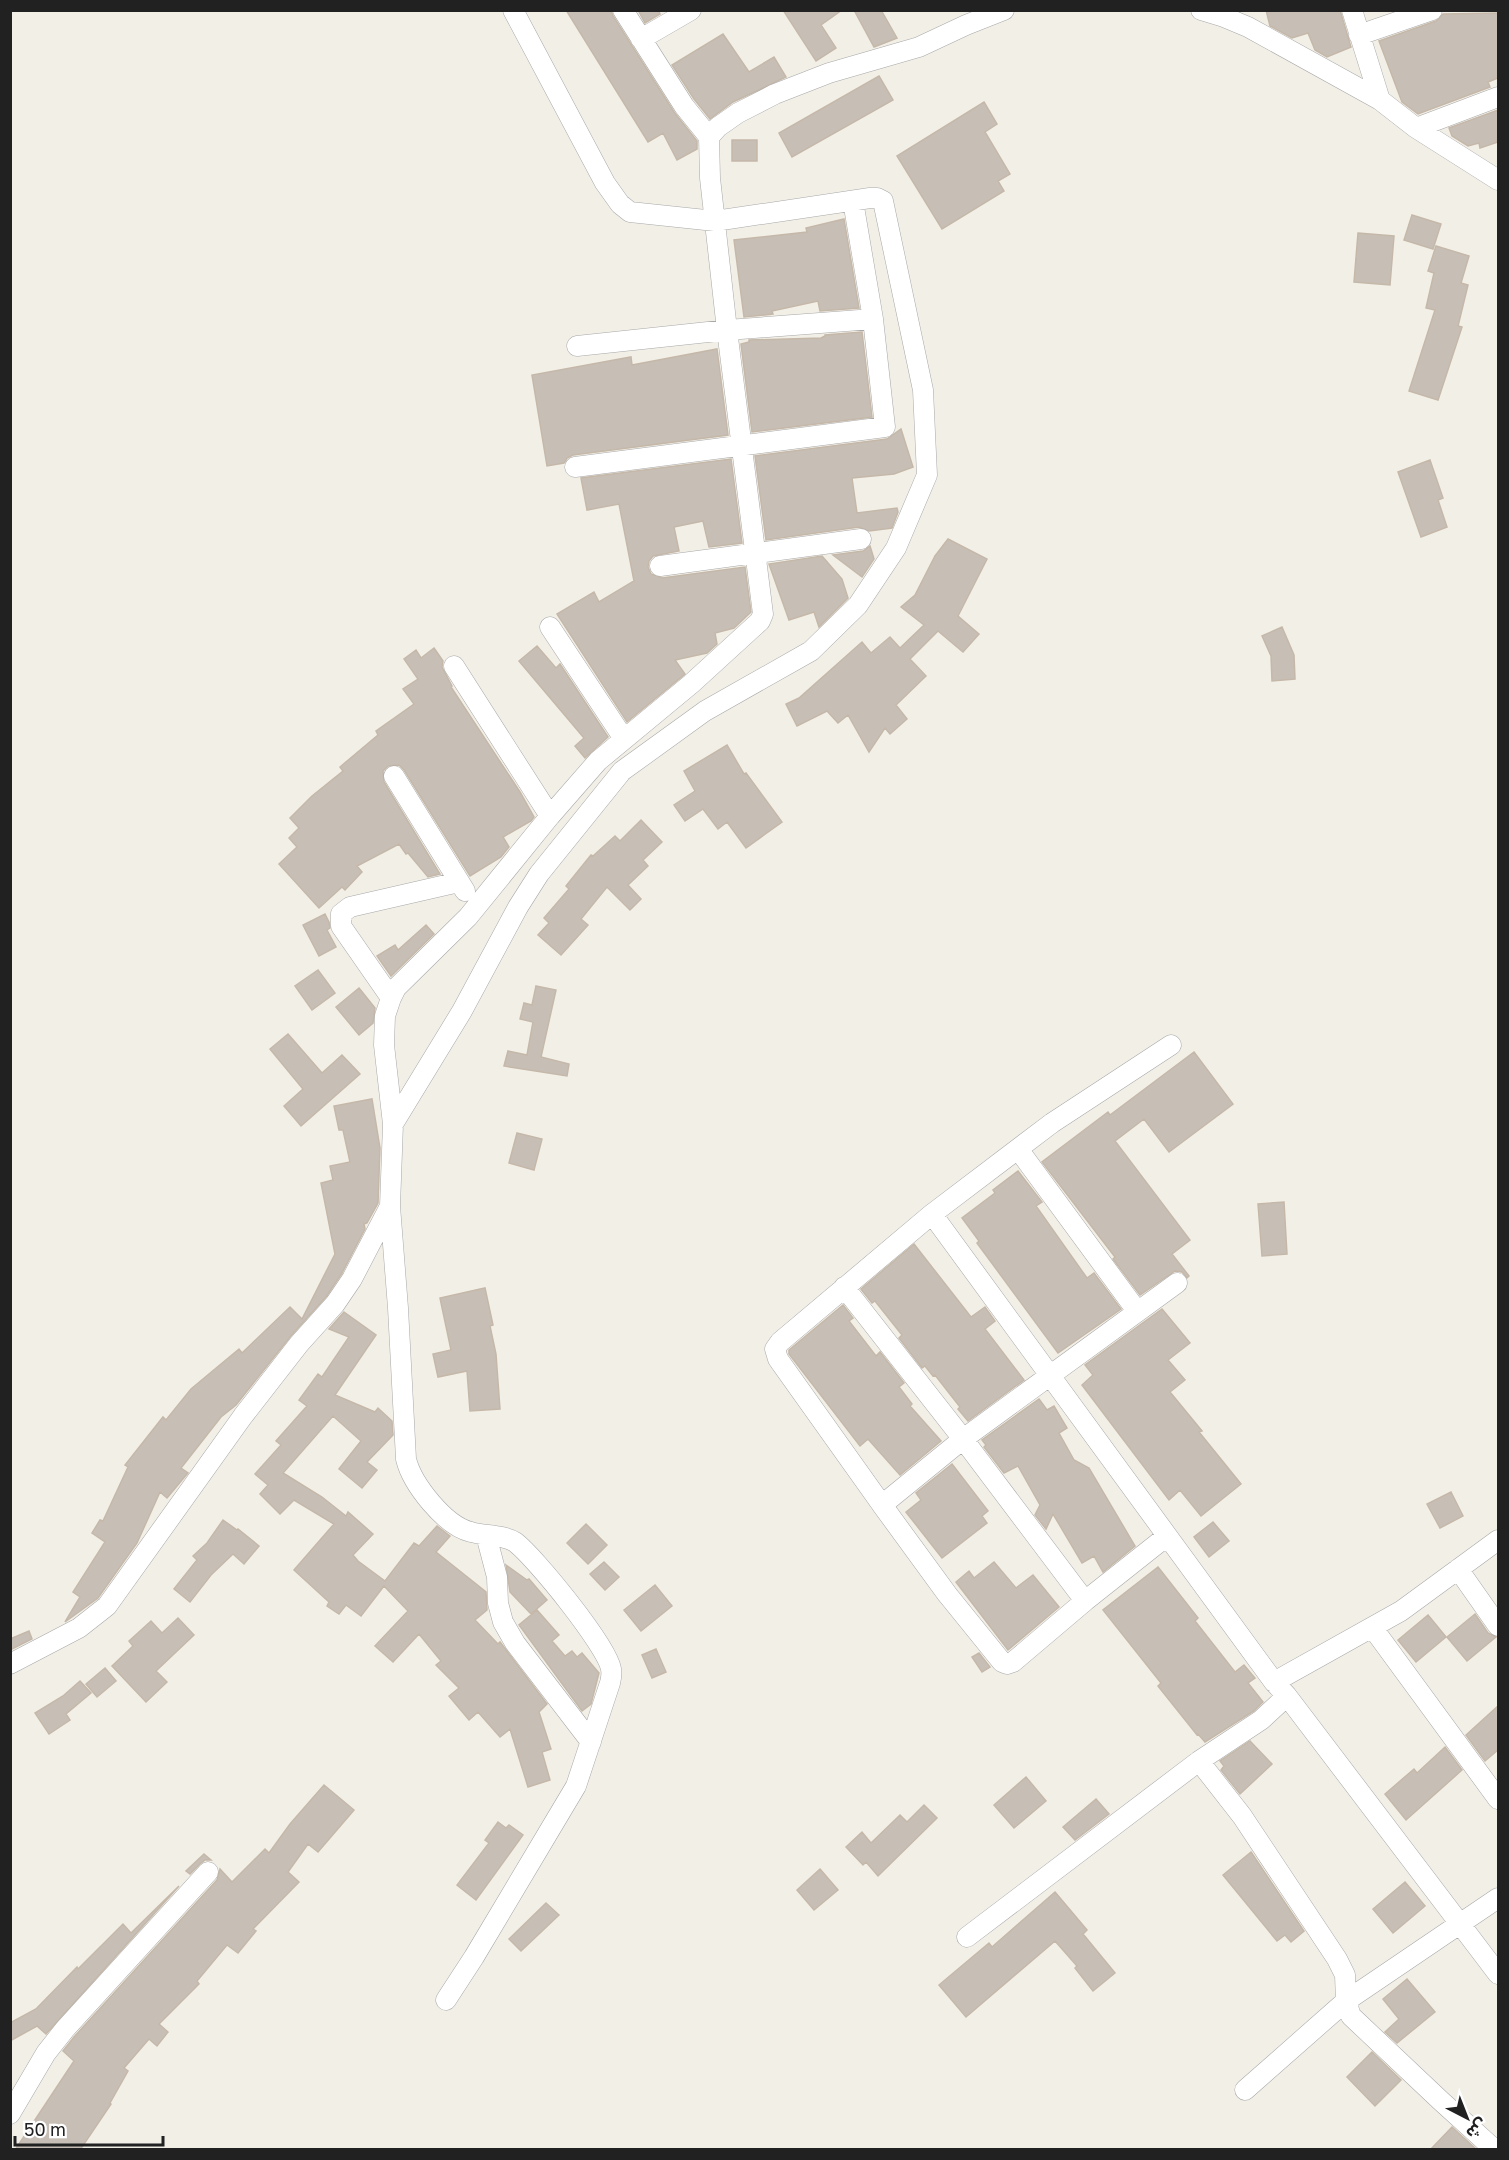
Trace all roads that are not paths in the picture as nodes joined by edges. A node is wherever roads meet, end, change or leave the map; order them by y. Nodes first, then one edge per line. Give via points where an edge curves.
1 (513, 10) edge
2 (623, 10) edge
3 (691, 10) edge
4 (1004, 10) edge
5 (1201, 10) edge
6 (1352, 10) edge
7 (1432, 10) edge
8 (1223, 14) edge
9 (1359, 35) junction
10 (641, 39) junction
11 (1498, 97) edge
12 (1380, 100) junction
13 (1416, 128) junction
14 (709, 136) junction
15 (1498, 180) edge
16 (853, 201) junction
17 (715, 221) junction
18 (873, 319) junction
19 (727, 330) junction
20 (577, 346) dead end
21 (742, 445) junction
22 (575, 467) dead end
23 (861, 538) dead end
24 (756, 553) junction
25 (660, 566) dead end
26 (550, 627) dead end
27 (454, 666) dead end
28 (624, 739) junction
29 (394, 776) dead end
30 (550, 816) junction
31 (459, 882) junction
32 (476, 908) junction
33 (391, 998) junction
34 (1171, 1044) dead end
35 (393, 1125) junction
36 (1018, 1149) junction
37 (390, 1206) junction
38 (932, 1214) junction
39 (1177, 1283) dead end
40 (844, 1287) junction
41 (1137, 1311) junction
42 (1049, 1376) junction
43 (963, 1439) junction
44 (882, 1505) junction
45 (486, 1535) junction
46 (1167, 1536) junction
47 (1498, 1540) edge
48 (1458, 1569) junction
49 (1084, 1601) junction
50 (1498, 1626) edge
51 (1372, 1627) junction
52 (10, 1664) edge
53 (1281, 1689) junction
54 (591, 1742) junction
55 (1199, 1761) junction
56 (1498, 1799) edge
57 (208, 1872) dead end
58 (1498, 1898) edge
59 (1461, 1925) junction
60 (968, 1937) dead end
61 (1498, 1974) edge
62 (446, 2000) dead end
63 (1346, 2001) junction
64 (1245, 2090) dead end
65 (10, 2114) edge
66 (1496, 2150) edge

1 - 17 street via 620,204 636,213
2 - 10 street
3 - 10 street
4 - 14 street via 919,47 829,73 775,94 738,113
5 - 8 street
6 - 9 street
7 - 9 street
8 - 12 street
9 - 12 street
10 - 14 street via 684,106
11 - 13 street
12 - 13 street
13 - 15 street
14 - 17 street
16 - 17 street
16 - 18 street
16 - 35 street via 878,198 886,206 923,390 927,475 896,548 858,606 811,651 705,711 622,771 539,874
17 - 19 street
18 - 19 street
18 - 21 street via 885,427
19 - 20 street
19 - 21 street
21 - 22 street
21 - 24 street
23 - 24 street
24 - 25 street
24 - 28 street via 763,607 760,621
26 - 28 street
27 - 30 street
28 - 30 street via 598,761
29 - 31 street
30 - 32 street
31 - 32 street
31 - 33 street via 350,907 341,914 341,926
32 - 33 street via 403,979
33 - 35 street via 385,1016 384,1045
34 - 36 street
35 - 37 street
36 - 38 street
36 - 41 street
37 - 45 street via 409,1468 447,1518 469,1532
37 - 52 street via 352,1280 243,1416 117,1594 79,1628
38 - 40 street
38 - 42 street
39 - 41 street
40 - 43 street
40 - 44 street via 775,1349 778,1359
41 - 42 street
42 - 43 street
42 - 46 street
43 - 44 street
43 - 49 street
44 - 49 street via 1002,1662 1013,1662
45 - 54 street via 497,1576 503,1623
45 - 54 street via 510,1540 534,1561 578,1614 608,1663 610,1683
46 - 49 street
46 - 53 street
47 - 48 street
48 - 50 street
48 - 51 street
51 - 53 street
51 - 56 street
53 - 55 street via 1260,1720
53 - 59 street
54 - 62 street via 576,1786
55 - 60 street
55 - 63 street via 1242,1816 1337,1959 1345,1975
57 - 65 street via 65,2029
58 - 59 street
59 - 61 street
59 - 63 street
63 - 64 street
63 - 66 street via 1351,2016

